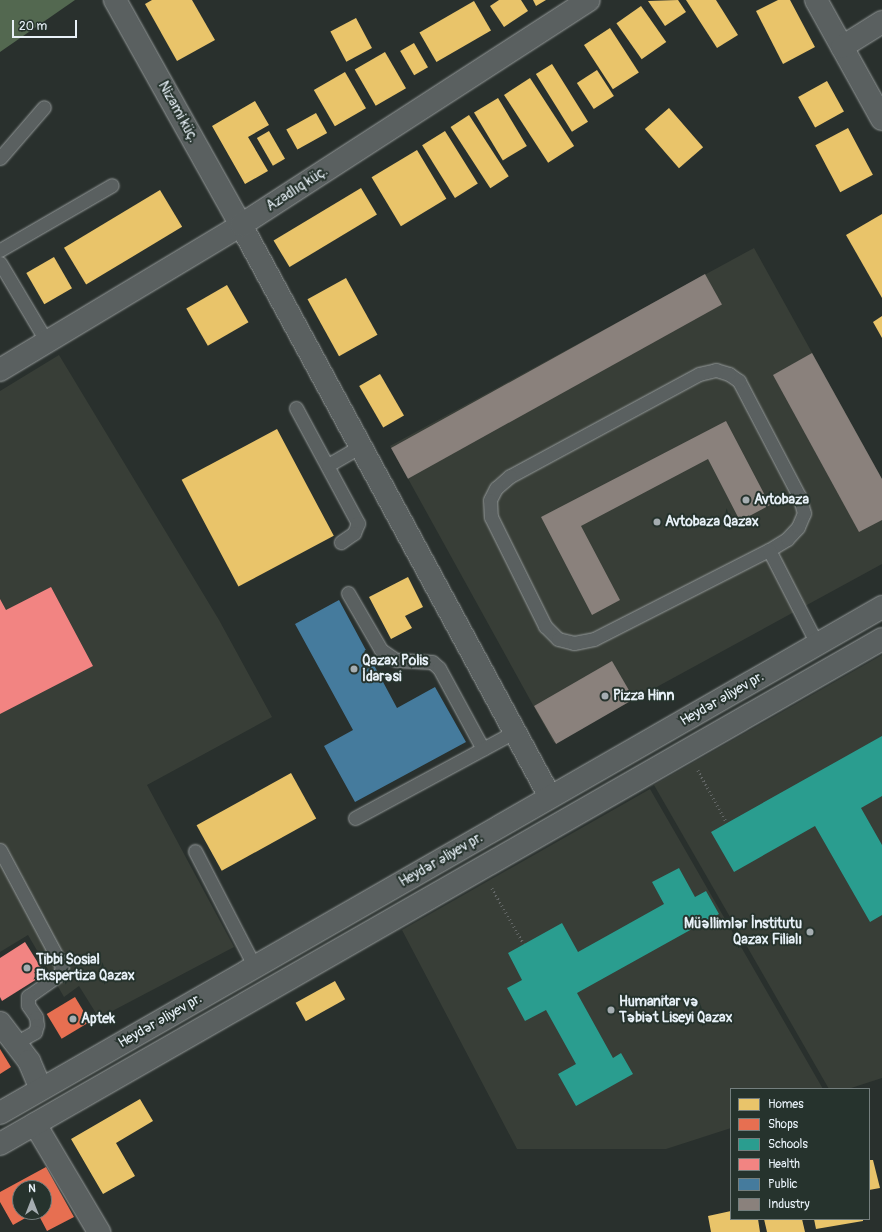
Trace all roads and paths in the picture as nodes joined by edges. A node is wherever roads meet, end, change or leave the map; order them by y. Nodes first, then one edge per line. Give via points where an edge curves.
1 (115, 0) edge
2 (589, 0) edge
3 (816, 0) edge
4 (882, 22) edge
5 (842, 47) junction
6 (44, 107) dead end
7 (882, 119) edge
8 (0, 158) edge
9 (112, 185) dead end
10 (241, 225) junction
11 (0, 250) edge
12 (0, 263) edge
13 (47, 342) junction
14 (0, 370) edge
15 (296, 408) dead end
16 (361, 446) junction
17 (328, 465) junction
18 (341, 542) dead end
19 (769, 550) junction
20 (348, 593) dead end
21 (882, 607) edge
22 (882, 639) edge
23 (817, 644) junction
24 (832, 667) junction
25 (516, 731) junction
26 (483, 749) junction
27 (686, 750) junction
28 (550, 797) junction
29 (355, 818) dead end
30 (727, 823) dead end
31 (0, 850) edge
32 (195, 851) dead end
33 (480, 869) junction
34 (524, 944) dead end
35 (255, 967) junction
36 (0, 1023) edge
37 (15, 1043) junction
38 (41, 1090) junction
39 (0, 1113) edge
40 (56, 1113) junction
41 (35, 1124) junction
42 (0, 1144) edge
43 (99, 1232) edge

1 - 10 main road, Nizami küç.
2 - 10 main road, Azadlıq küç.
3 - 5 main road
4 - 5 main road
5 - 7 main road
6 - 8 lane
9 - 11 lane
10 - 13 main road, Azadlıq küç.
10 - 16 main road, Nizami küç.
12 - 13 lane
13 - 14 main road, Azadlıq küç.
15 - 17 lane
16 - 17 lane
16 - 25 main road, Nizami küç.
17 - 18 lane via 358,523 354,534
19 - 19 lane via 594,639 574,643 558,639 545,626 491,517 490,500 496,488 510,476 699,374 716,370 729,374 739,381 799,496 804,513 798,527 787,539
19 - 23 lane
20 - 26 lane via 381,650 396,660 432,662 439,668
21 - 23 main road, Heydər Əliyev pr.
22 - 24 main road
23 - 24 main road
23 - 28 main road, Heydər Əliyev pr.
24 - 27 main road
25 - 26 lane
25 - 28 main road, Nizami küç.
26 - 29 lane
27 - 30 path
27 - 33 main road
28 - 35 main road, Heydər Əliyev pr.
31 - 37 lane via 62,966 60,974 28,996 28,1005 36,1017 37,1026 35,1032
32 - 35 lane
33 - 34 path
33 - 40 main road
35 - 38 main road, Heydər Əliyev pr.
36 - 37 main road
37 - 38 main road via 29,1061
38 - 39 main road, Heydər Əliyev pr.
38 - 40 main road
40 - 41 main road
41 - 42 main road
41 - 43 main road

